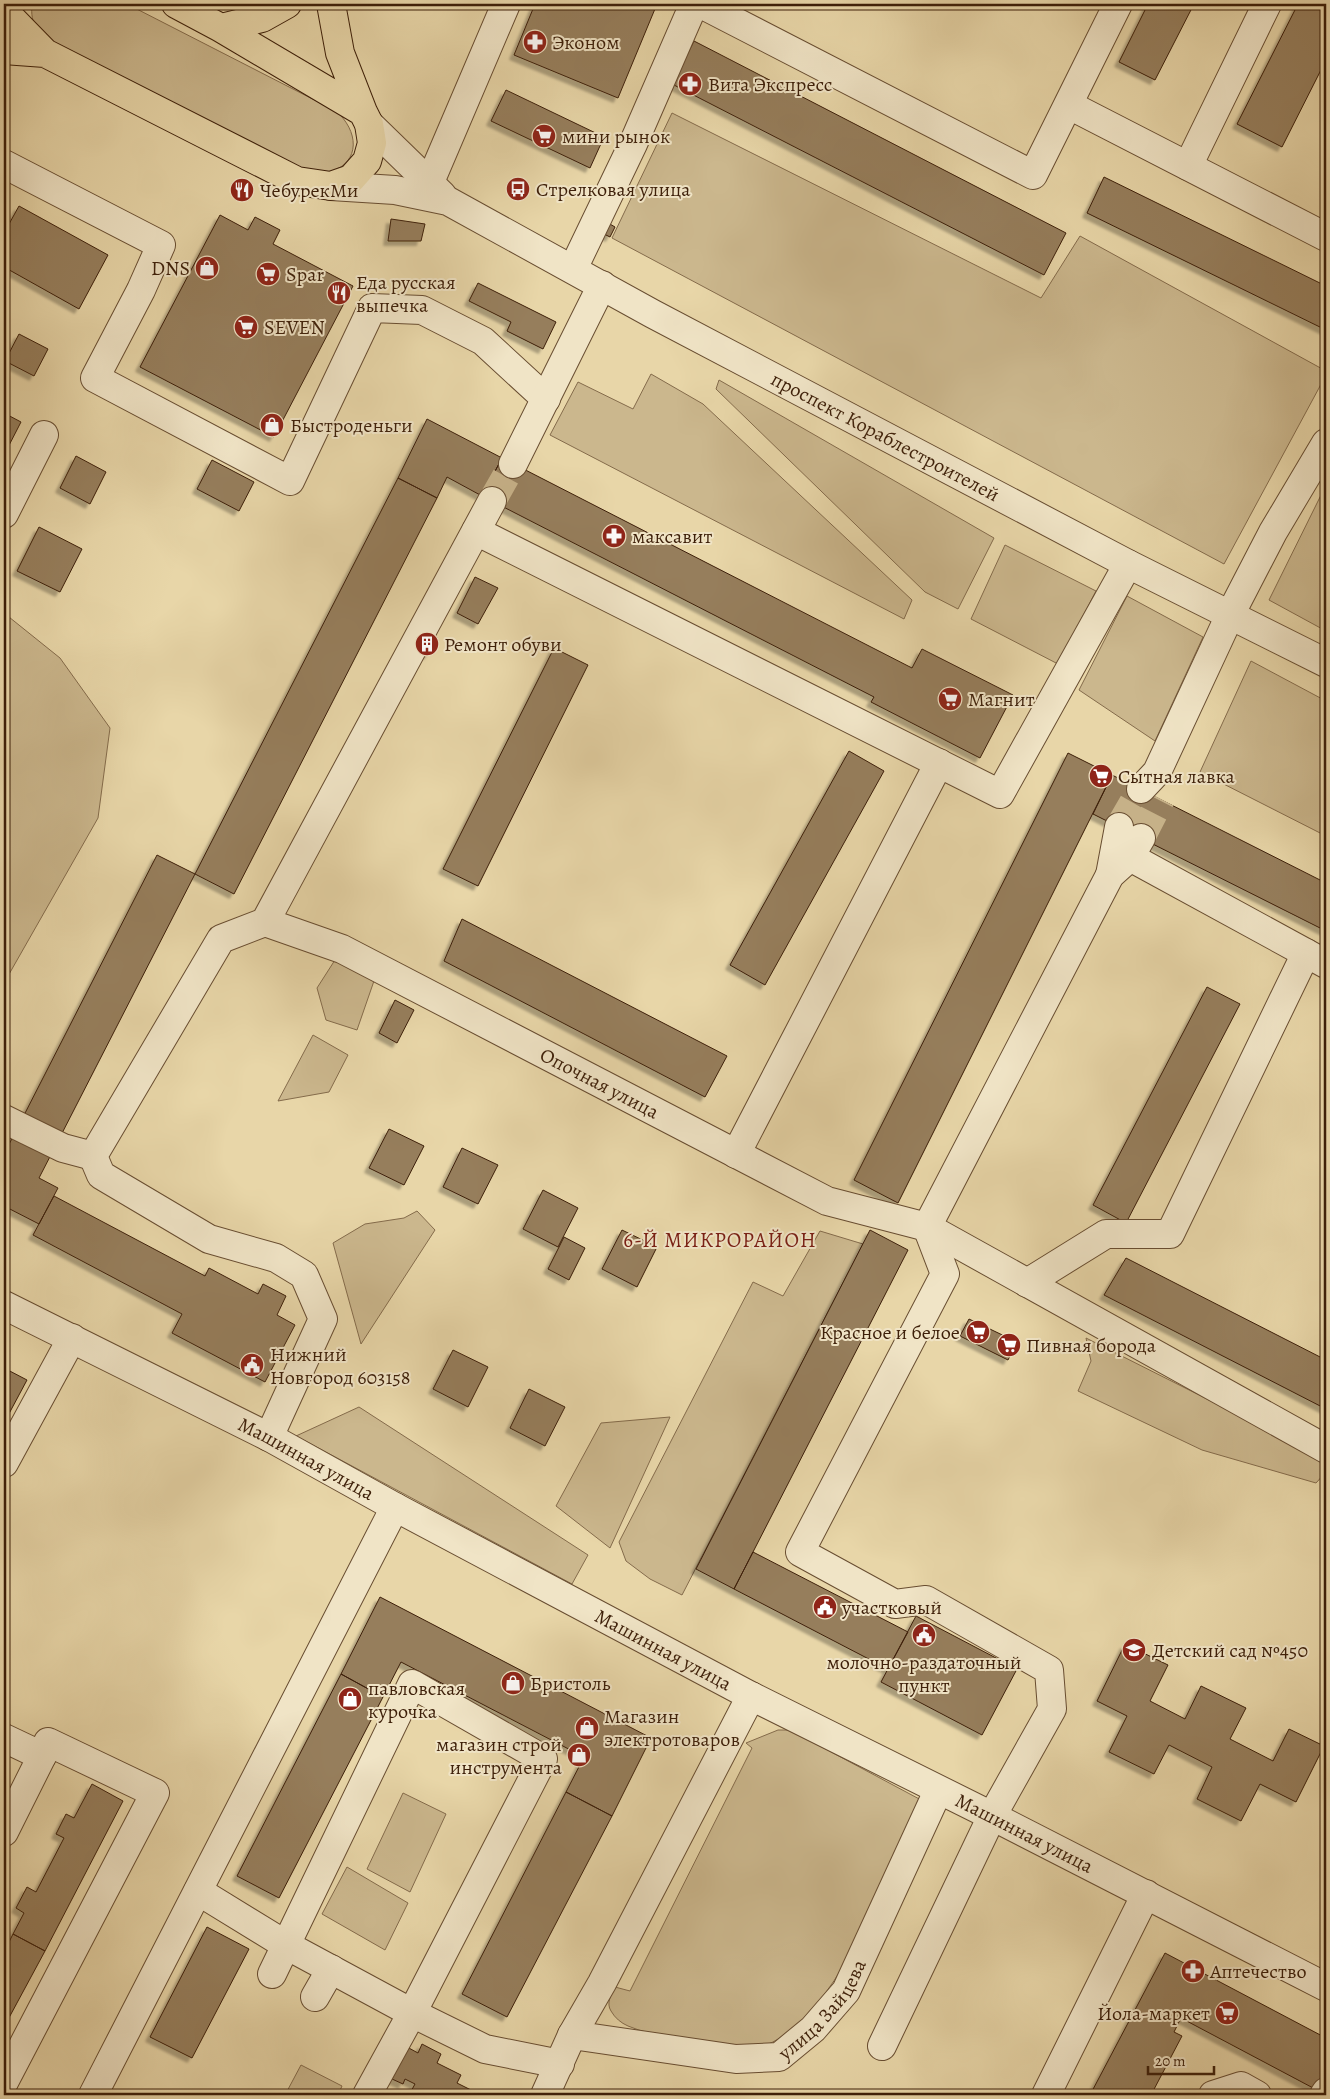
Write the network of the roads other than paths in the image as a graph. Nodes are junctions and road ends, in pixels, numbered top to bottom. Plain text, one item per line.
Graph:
1 (176, 4) edge
2 (287, 4) edge
3 (331, 4) edge
4 (506, 4) edge
5 (694, 4) edge
6 (701, 4) edge
7 (1118, 4) edge
8 (1267, 4) edge
9 (4, 12) edge
10 (221, 28) junction
11 (4, 50) edge
12 (44, 53) junction
13 (1068, 105) junction
14 (366, 118) junction
15 (4, 164) edge
16 (1188, 166) junction
17 (331, 186) junction
18 (439, 192) junction
19 (1326, 237) edge
20 (573, 269) junction
21 (602, 285) junction
22 (546, 399) junction
23 (44, 435) dead end
24 (1326, 443) edge
25 (514, 464) tunnel mouth
26 (492, 501) tunnel mouth
27 (4, 514) edge
28 (476, 531) junction
29 (1128, 564) junction
30 (1230, 615) junction
31 (1326, 663) edge
32 (938, 763) junction
33 (1153, 787) tunnel mouth
34 (264, 922) junction
35 (1316, 959) edge
36 (4, 1118) edge
37 (736, 1154) junction
38 (92, 1156) junction
39 (926, 1227) junction
40 (1027, 1283) junction
41 (4, 1304) edge
42 (72, 1338) junction
43 (269, 1437) junction
44 (1326, 1449) edge
45 (4, 1463) edge
46 (395, 1507) junction
47 (751, 1696) junction
48 (4, 1738) edge
49 (42, 1756) junction
50 (938, 1791) junction
51 (992, 1816) junction
52 (4, 1832) edge
53 (198, 1891) junction
54 (1146, 1894) junction
55 (286, 1945) junction
56 (331, 1969) junction
57 (272, 1974) dead end
58 (1326, 1987) edge
59 (315, 1997) dead end
60 (412, 2013) junction
61 (572, 2035) junction
62 (882, 2046) dead end
63 (560, 2064) junction
64 (4, 2082) edge
65 (101, 2092) edge
66 (1326, 2092) edge
67 (367, 2095) edge
68 (545, 2095) edge
69 (1046, 2095) edge
70 (1213, 2095) edge
71 (1257, 2095) edge
72 (1324, 2095) edge

1 - 10 main road
2 - 10 main road
3 - 14 main road
4 - 18 street
5 - 20 street
6 - 13 street
7 - 13 street
8 - 16 street
9 - 12 main road
10 - 14 main road
11 - 12 main road
12 - 17 main road
13 - 16 street
14 - 17 main road
14 - 18 street
15 - 22 street
16 - 19 street
17 - 18 street
18 - 20 street, проспект Кораблестроителей
20 - 21 street, проспект Кораблестроителей
21 - 22 street
21 - 29 street, проспект Кораблестроителей
22 - 25 street
23 - 27 street
24 - 30 street
26 - 28 street
28 - 32 street
28 - 34 street
29 - 30 street, проспект Кораблестроителей
29 - 32 street
30 - 31 street, проспект Кораблестроителей
30 - 33 street
32 - 37 street
34 - 37 street, Опочная улица
34 - 38 street
35 - 39 street
35 - 40 street
36 - 38 street
37 - 39 street, Опочная улица
38 - 43 street
39 - 40 street, Опочная улица
39 - 51 street
40 - 44 street, Опочная улица
41 - 42 street, Машинная улица
42 - 43 street, Машинная улица
42 - 45 street
43 - 46 street, Машинная улица
46 - 47 street, Машинная улица
46 - 53 street
47 - 50 street, Машинная улица
47 - 61 street
48 - 49 street
49 - 52 street
49 - 64 street
50 - 51 street, Машинная улица
50 - 61 street, улица Зайцева
51 - 54 street, Машинная улица
51 - 62 street
53 - 55 street
53 - 65 street
54 - 58 street, Машинная улица
54 - 69 street
55 - 56 street
55 - 57 street
55 - 60 street
56 - 59 street
56 - 60 street
60 - 63 street
60 - 67 street
61 - 63 street
63 - 68 street
66 - 72 street
70 - 71 street

